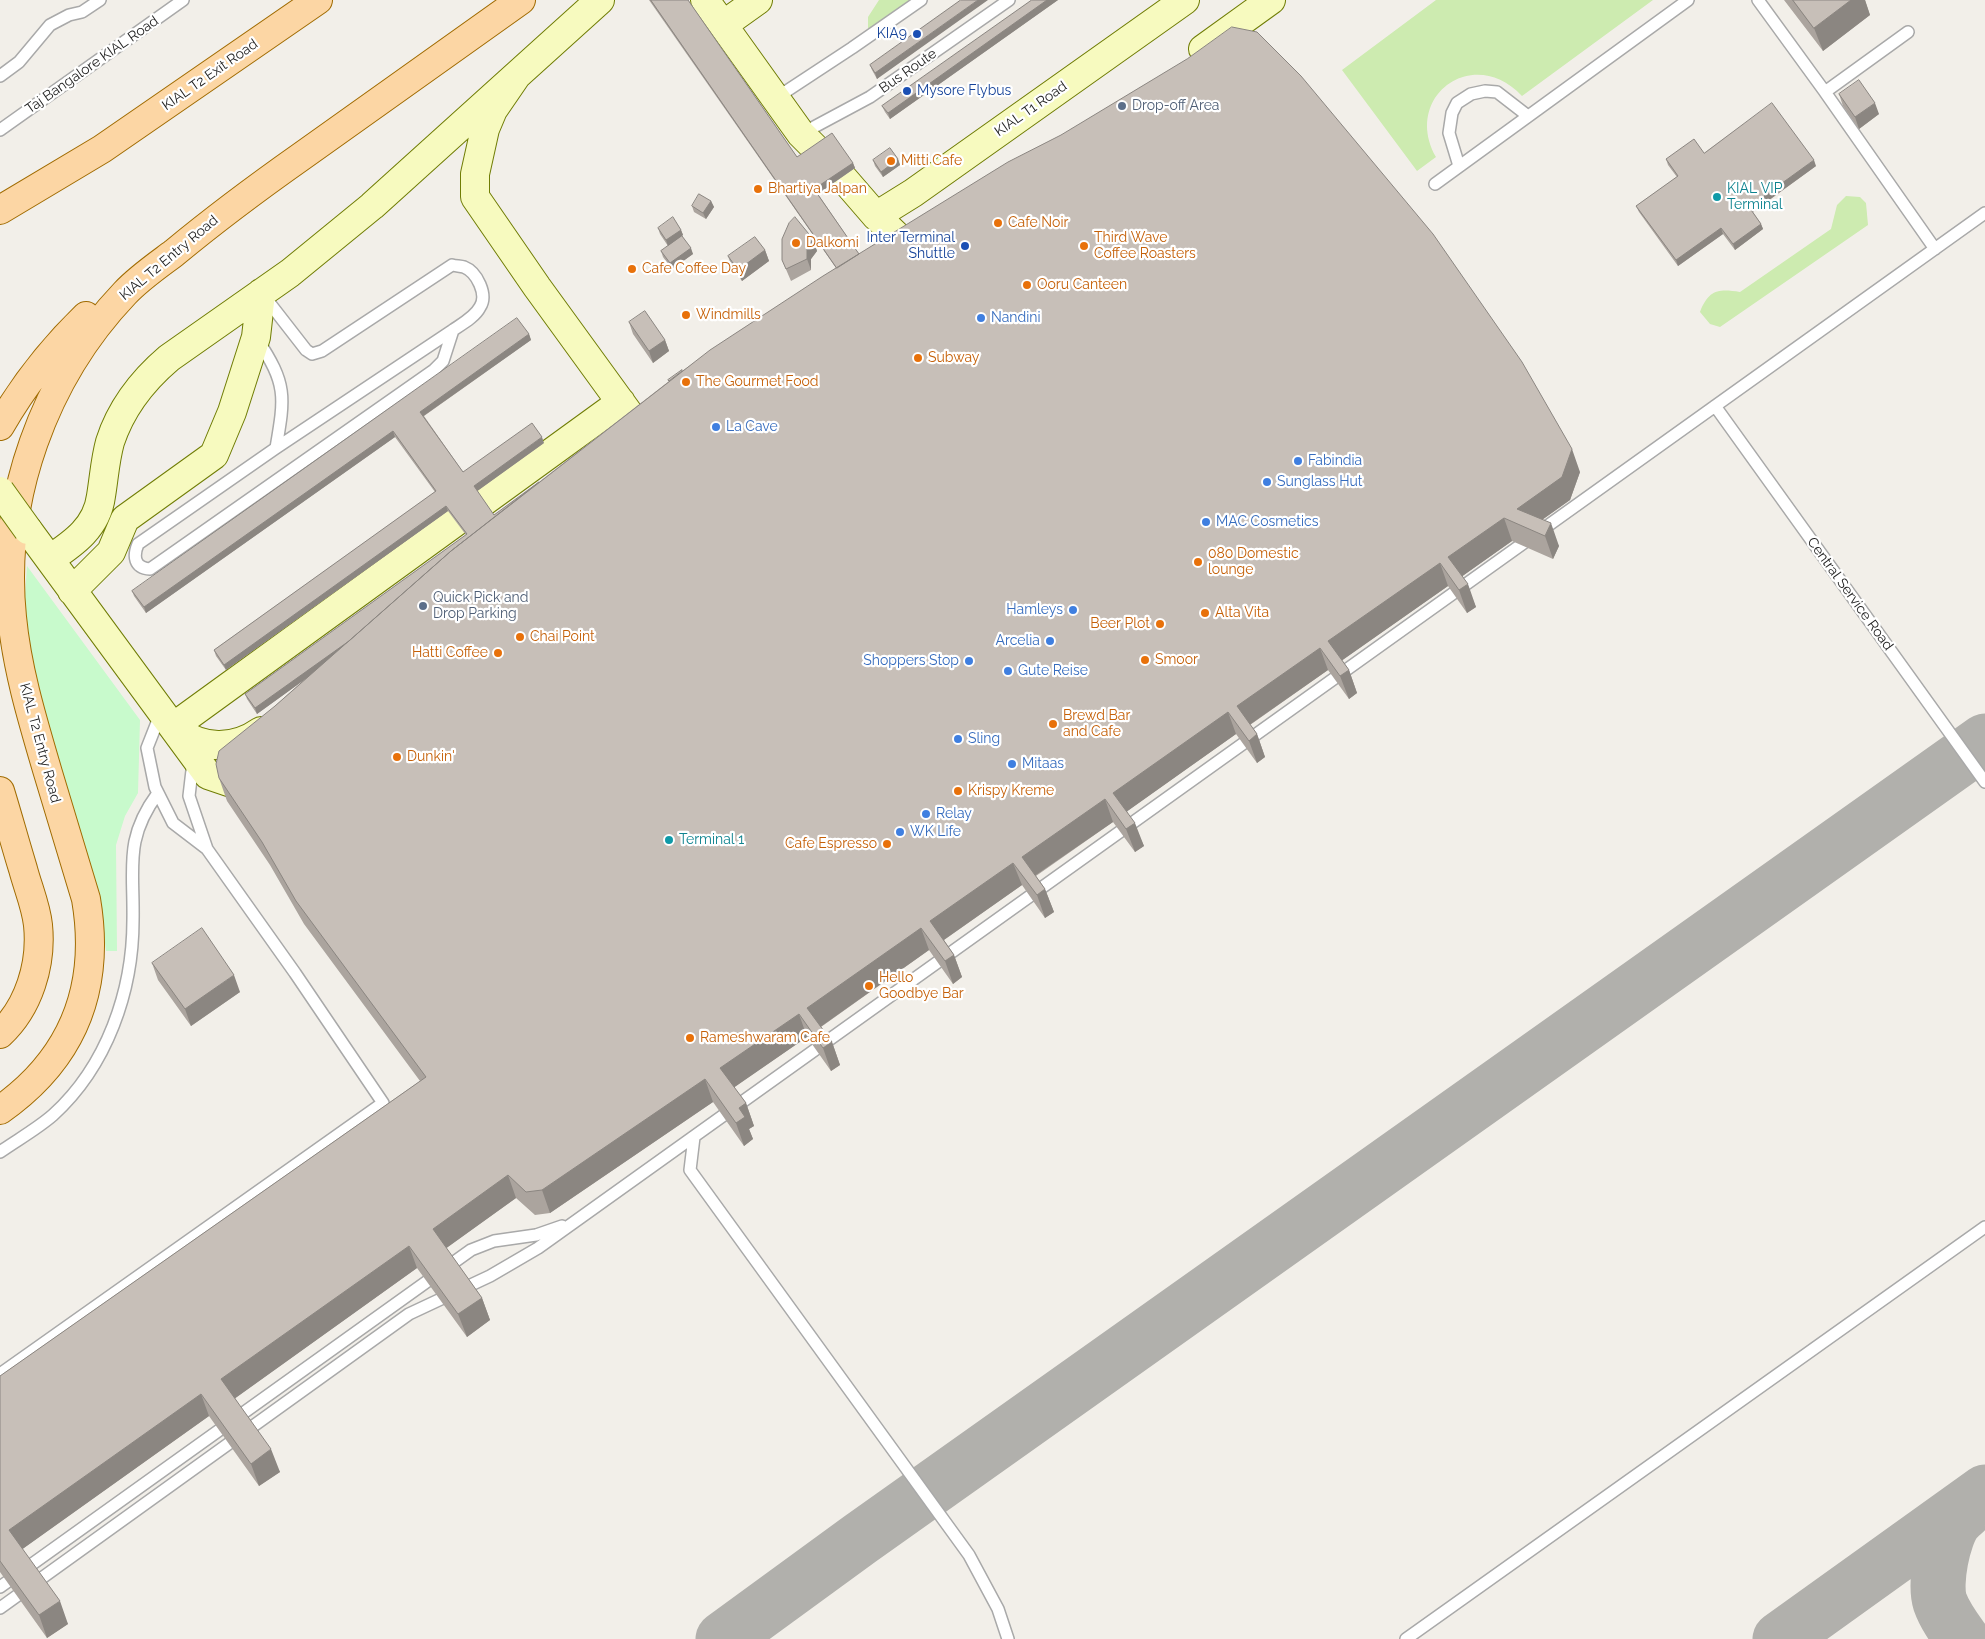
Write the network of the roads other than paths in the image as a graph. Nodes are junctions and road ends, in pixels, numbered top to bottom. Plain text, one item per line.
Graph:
1 (100, 0) edge
2 (183, 0) edge
3 (318, 0) edge
4 (521, 0) edge
5 (600, 0) edge
6 (705, 0) edge
7 (758, 0) edge
8 (921, 0) edge
9 (1009, 0) edge
10 (1186, 0) edge
11 (1271, 0) edge
12 (1688, 0) edge
13 (1758, 0) edge
14 (722, 25) junction
15 (1908, 32) dead end
16 (1181, 64) edge
17 (517, 75) junction
18 (0, 76) edge
19 (1825, 92) junction
20 (776, 98) junction
21 (1528, 116) junction
22 (0, 130) edge
23 (801, 134) junction
24 (102, 149) junction
25 (1460, 166) junction
26 (1435, 184) dead end
27 (0, 196) edge
28 (228, 208) junction
29 (0, 210) edge
30 (1985, 213) edge
31 (876, 216) junction
32 (949, 228) edge
33 (1935, 248) junction
34 (262, 293) junction
35 (453, 330) junction
36 (256, 336) junction
37 (621, 402) junction
38 (1715, 406) junction
39 (0, 426) edge
40 (276, 448) junction
41 (623, 448) edge
42 (656, 471) edge
43 (0, 491) edge
44 (50, 559) junction
45 (72, 591) junction
46 (283, 715) edge
47 (167, 719) junction
48 (194, 756) junction
49 (276, 781) edge
50 (1985, 782) edge
51 (0, 791) edge
52 (158, 793) junction
53 (207, 848) junction
54 (0, 1034) edge
55 (0, 1110) edge
56 (694, 1137) junction
57 (0, 1152) edge
58 (577, 1220) junction
59 (1985, 1227) edge
60 (0, 1374) edge
61 (0, 1587) edge
62 (0, 1608) edge
63 (1008, 1639) edge
64 (1406, 1639) edge

1 - 18 lane
2 - 22 lane, Taj Bangalore KIAL Road
3 - 24 main road, KIAL T2 Exit Road
4 - 28 main road, KIAL T2 Entry Road
5 - 17 main road
6 - 14 main road
7 - 14 main road
8 - 20 lane
9 - 23 lane, Bus Route
10 - 31 main road, KIAL T1 Road
11 - 16 main road
12 - 21 lane
13 - 19 lane
14 - 20 main road
15 - 19 lane
17 - 34 main road
17 - 37 main road
19 - 33 lane
20 - 23 main road
21 - 25 lane
21 - 25 lane
23 - 31 main road
24 - 27 main road, KIAL T2 Exit Road
24 - 29 main road, KIAL T2 Exit Road
25 - 26 lane
28 - 39 main road
28 - 55 main road, KIAL T2 Entry Road
30 - 33 lane
31 - 32 main road
33 - 38 lane
34 - 35 lane
34 - 36 main road
34 - 44 main road
35 - 40 lane
35 - 40 lane
36 - 40 lane
36 - 45 main road
37 - 41 main road
37 - 42 main road
37 - 47 main road
38 - 50 lane, Central Service Road
38 - 56 lane
43 - 44 main road, bridge
44 - 45 main road
45 - 47 main road
46 - 47 main road
47 - 48 main road
47 - 52 lane
48 - 49 main road
48 - 53 lane
51 - 54 main road
52 - 53 lane
52 - 57 lane
53 - 60 lane
56 - 58 lane
56 - 63 lane
58 - 61 lane
58 - 62 lane
59 - 64 lane

